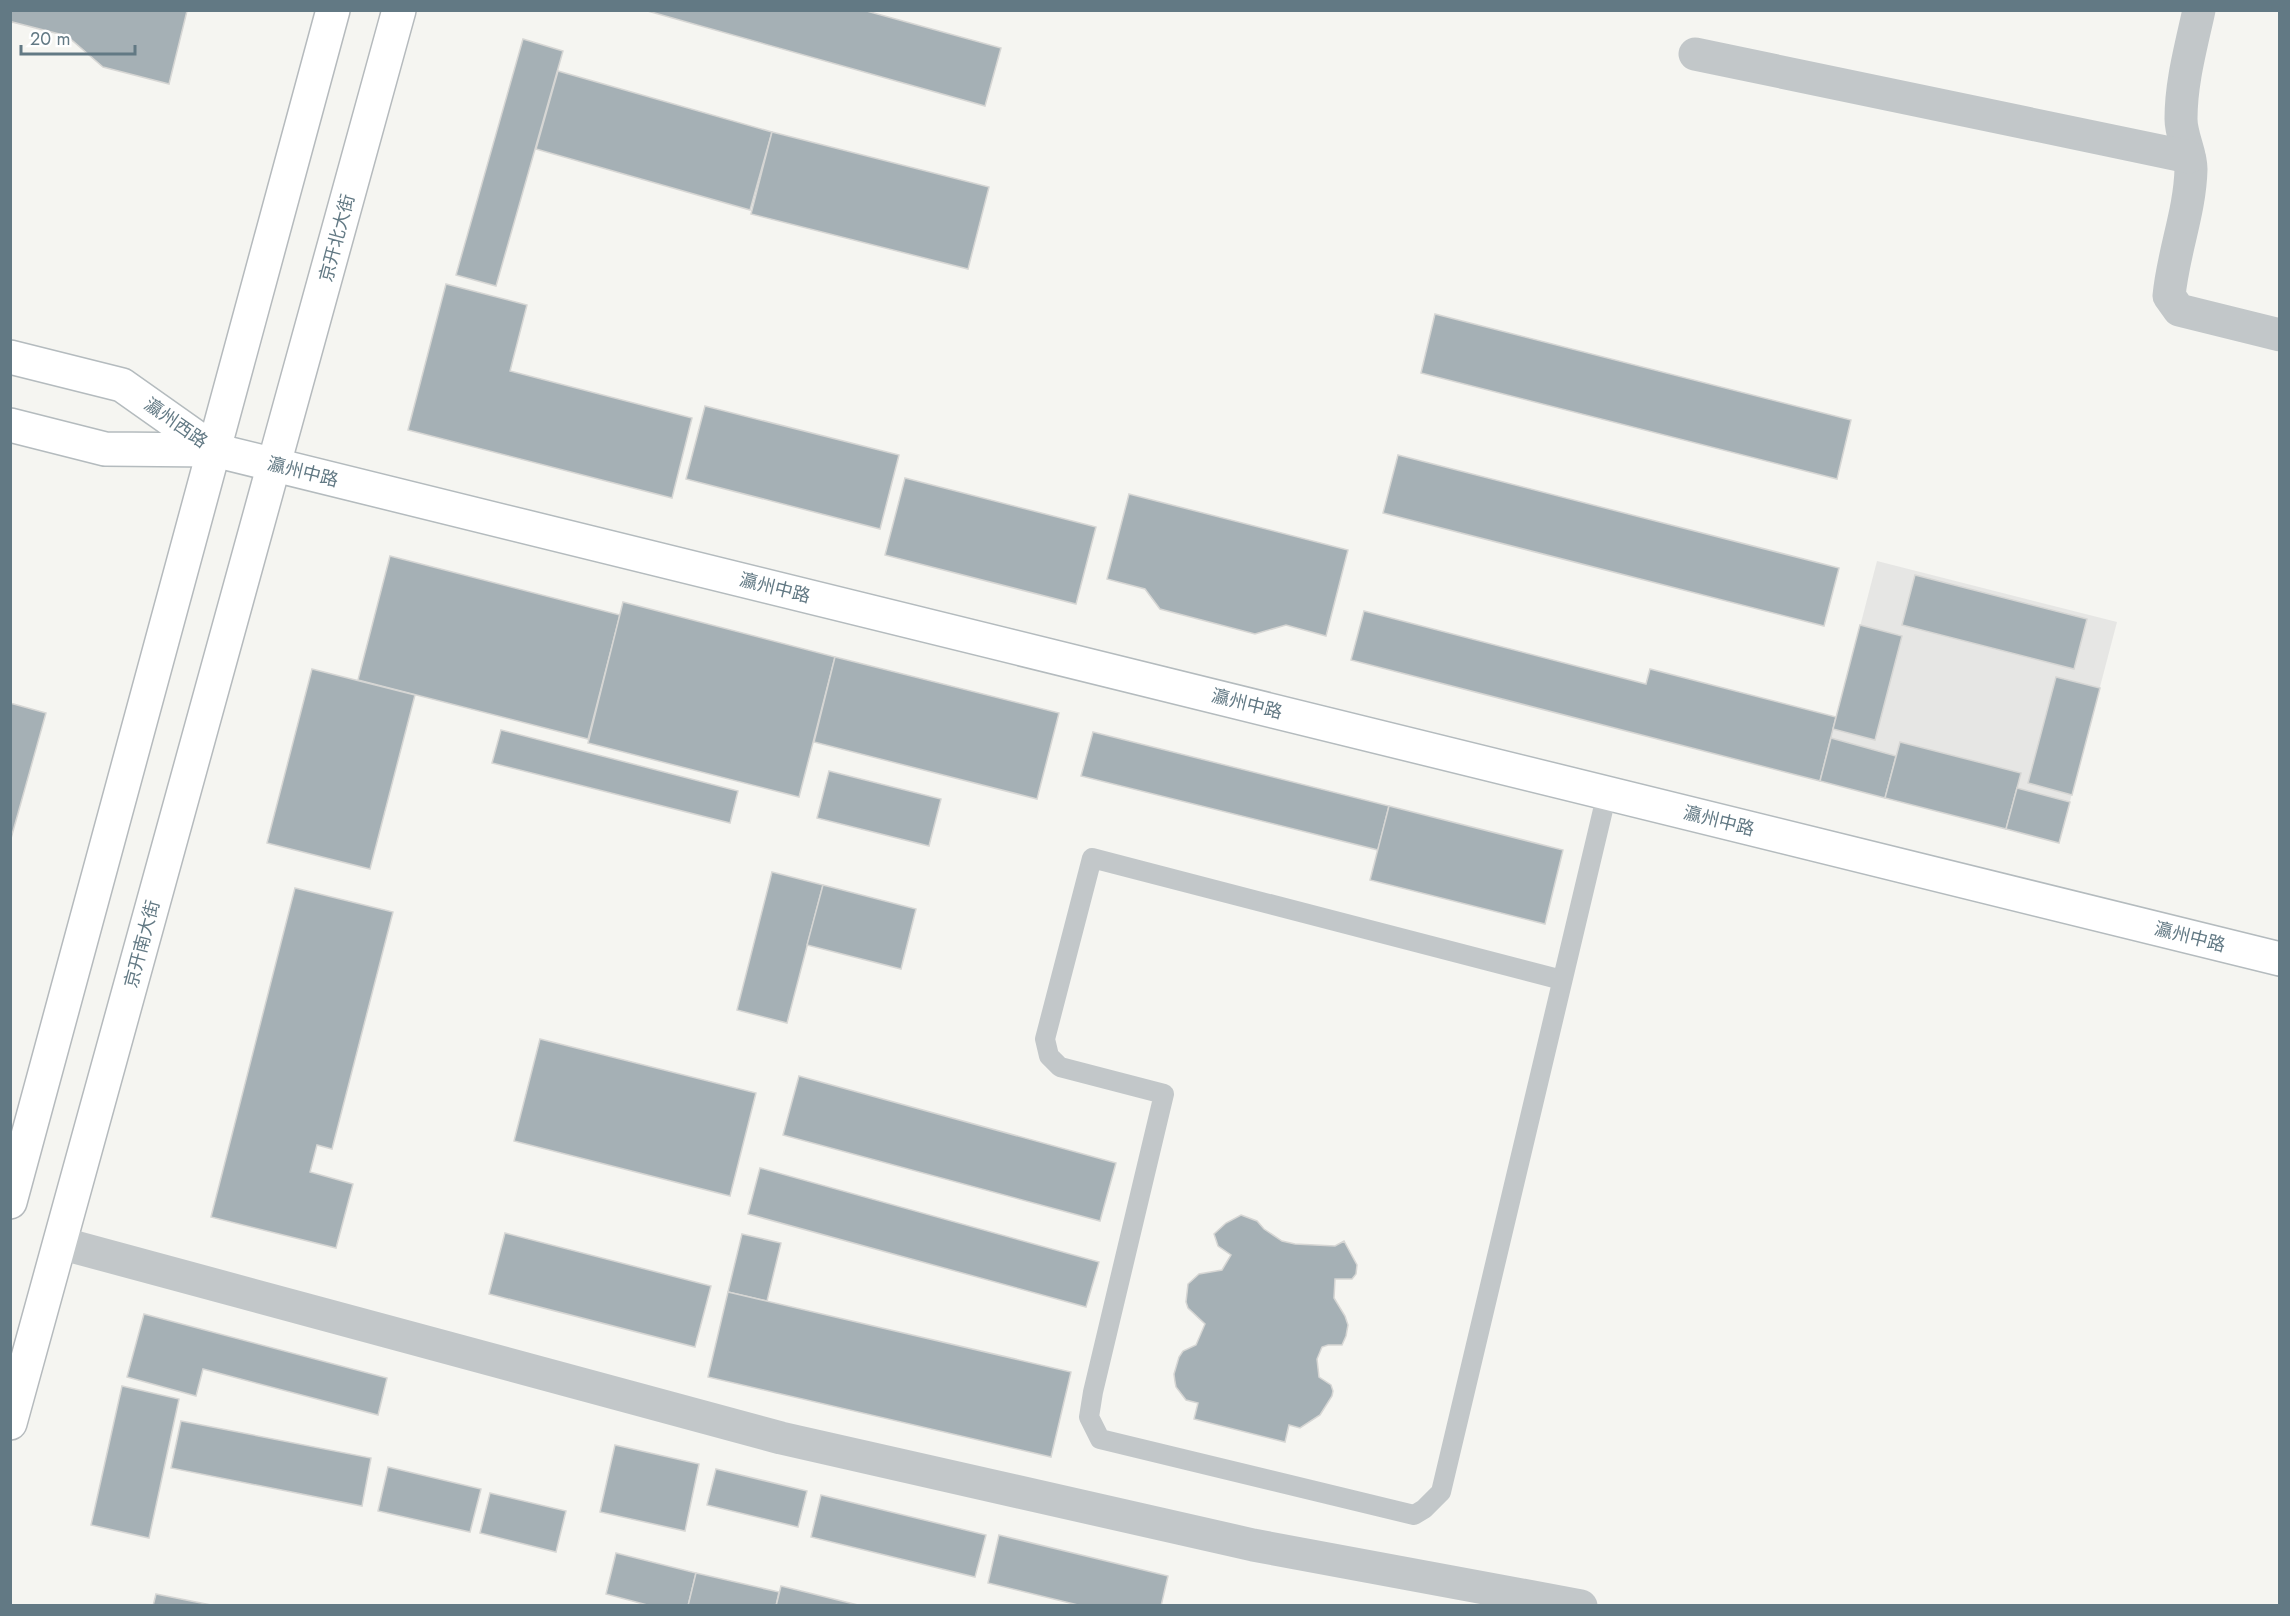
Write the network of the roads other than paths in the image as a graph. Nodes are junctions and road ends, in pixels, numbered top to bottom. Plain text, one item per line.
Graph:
1 (333, 10) edge
2 (399, 10) edge
3 (2199, 10) edge
4 (1695, 54) dead end
5 (2189, 158) junction
6 (2280, 335) edge
7 (10, 357) edge
8 (10, 425) edge
9 (214, 450) junction
10 (274, 465) junction
11 (1607, 793) junction
12 (2280, 959) edge
13 (1562, 980) junction
14 (10, 1202) edge
15 (60, 1243) junction
16 (10, 1423) edge
17 (1581, 1605) edge

1 - 9 main road
2 - 10 main road, 京开北大街
3 - 5 street
4 - 5 street
5 - 6 street
7 - 9 main road, 瀛州西路
8 - 9 main road, 瀛州西路
9 - 10 main road, 瀛州中路
9 - 14 main road
10 - 11 main road, 瀛州中路
10 - 15 main road, 京开南大街
11 - 12 main road, 瀛州中路
11 - 13 lane
13 - 13 lane
15 - 16 main road, 京开南大街
15 - 17 street

